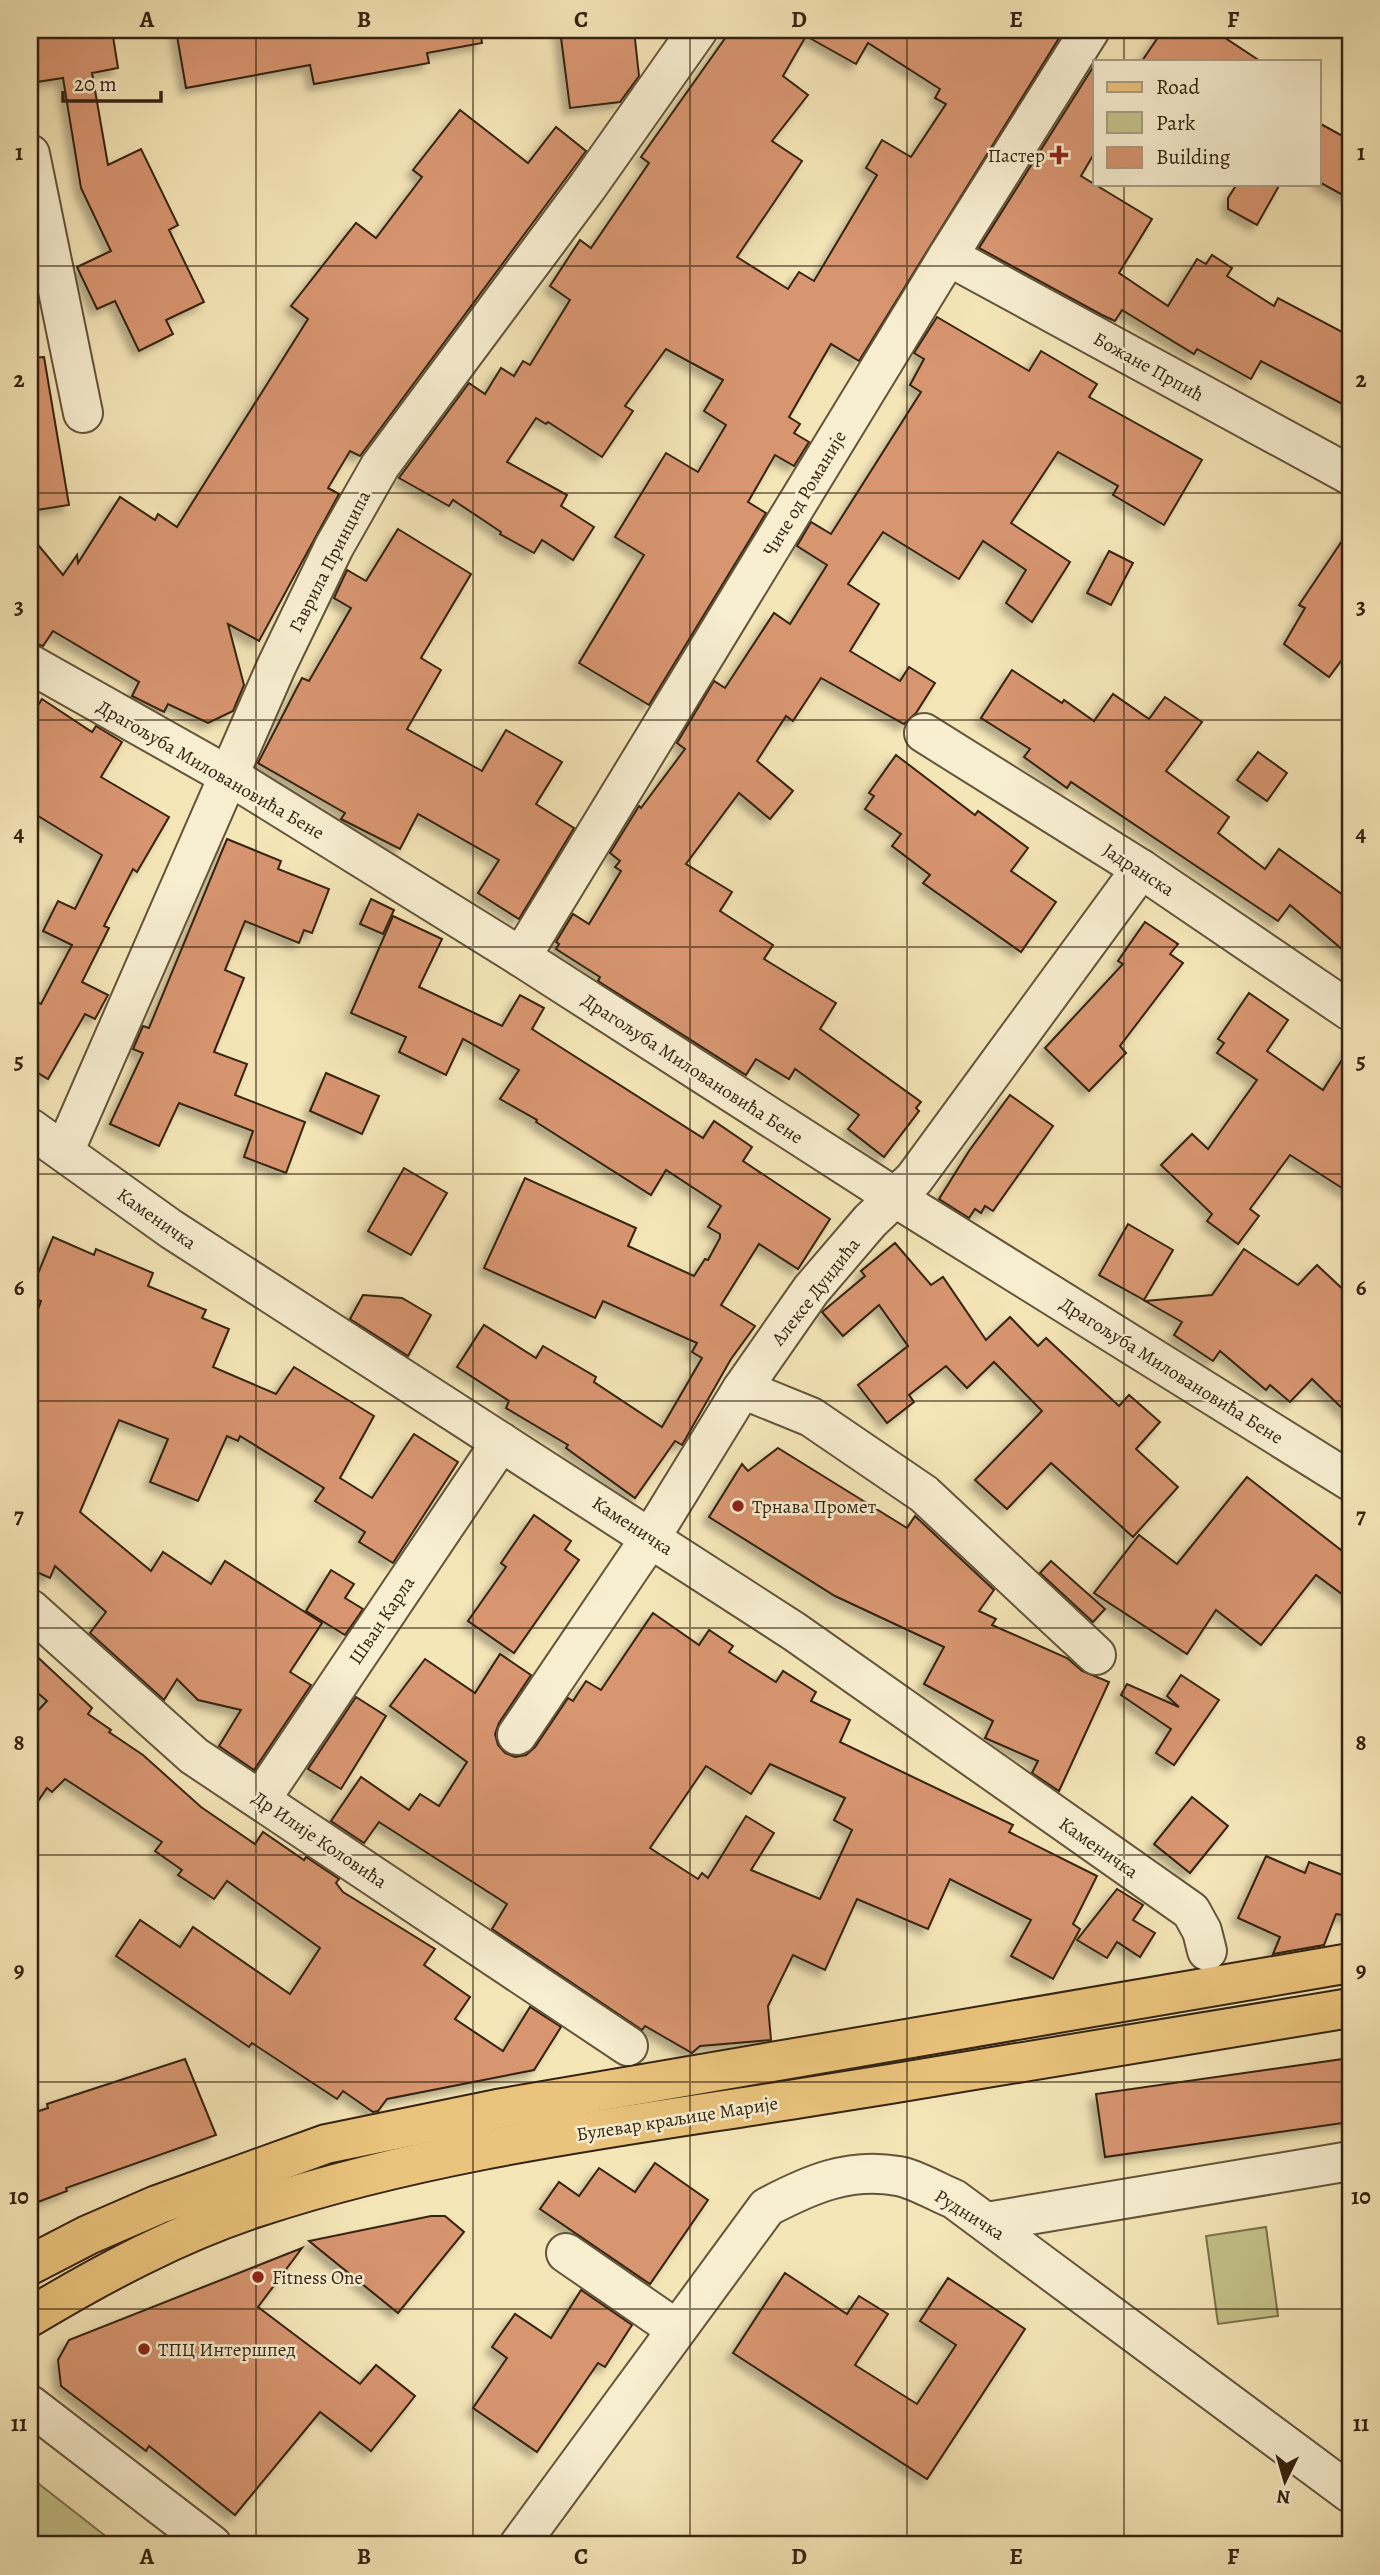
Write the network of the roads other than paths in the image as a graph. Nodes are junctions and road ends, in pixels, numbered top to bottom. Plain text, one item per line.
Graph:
1 (698, 30) edge
2 (1090, 30) edge
3 (30, 154) edge
4 (948, 256) junction
5 (83, 413) dead end
6 (1350, 475) edge
7 (30, 664) edge
8 (924, 733) dead end
9 (229, 776) junction
10 (1140, 869) junction
11 (522, 957) junction
12 (1350, 1011) edge
13 (30, 1128) edge
14 (64, 1153) junction
15 (896, 1198) junction
16 (742, 1389) junction
17 (501, 1442) junction
18 (1350, 1481) edge
19 (651, 1537) junction
20 (30, 1609) edge
21 (1096, 1655) dead end
22 (517, 1735) dead end
23 (261, 1799) junction
24 (1207, 1951) dead end
25 (1350, 1963) edge
26 (1350, 2008) edge
27 (628, 2046) dead end
28 (1350, 2161) edge
29 (987, 2222) junction
30 (566, 2253) dead end
31 (30, 2265) edge
32 (30, 2317) edge
33 (676, 2329) junction
34 (30, 2405) edge
35 (1350, 2493) edge
36 (212, 2545) edge
37 (519, 2545) edge

1 - 9 street, Гаврила Принципа
2 - 4 street, Чиче од Романије
3 - 5 street
4 - 6 street, Божане Прпић
4 - 11 street, Чиче од Романије
7 - 9 street, Драгољуба Миловановића Бене
8 - 10 street, Јадранска
9 - 11 street, Драгољуба Миловановића Бене
9 - 14 street, Гаврила Принципа
10 - 12 street, Јадранска
10 - 15 street, Алексе Дундића
11 - 15 street, Драгољуба Миловановића Бене
13 - 14 street, Каменичка
14 - 17 street, Каменичка
15 - 16 street, Алексе Дундића
15 - 18 street, Драгољуба Миловановића Бене
16 - 19 street, Алексе Дундића
16 - 21 street
17 - 19 street, Каменичка
17 - 23 street, Шван Карла
19 - 22 street, Алексе Дундића
19 - 24 street, Каменичка
20 - 23 street, Др Илије Коловића
23 - 27 street, Др Илије Коловића
25 - 31 main road, Булевар краљице Марије
26 - 32 main road, Булевар краљице Марије
28 - 29 street
29 - 33 street, Рудничка
29 - 35 street, Рудничка
30 - 33 street
33 - 37 street, Рудничка
34 - 36 street

